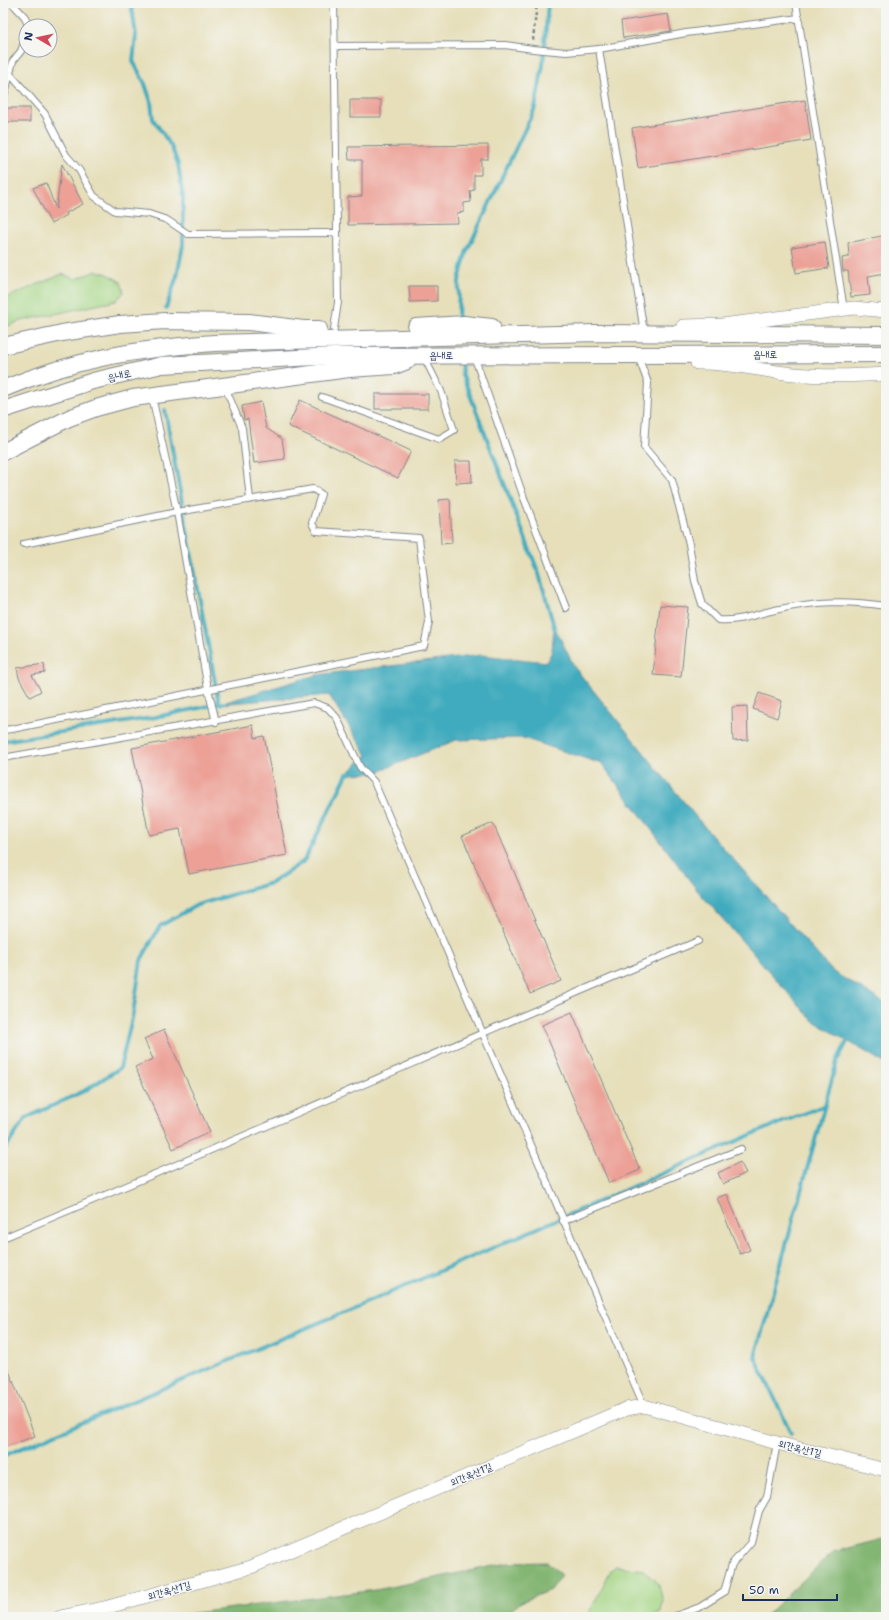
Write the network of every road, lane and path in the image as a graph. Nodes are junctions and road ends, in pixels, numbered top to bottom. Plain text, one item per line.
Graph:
1 (12, 3) edge
2 (334, 3) edge
3 (537, 3) edge
4 (796, 3) edge
5 (25, 18) edge
6 (799, 18) junction
7 (335, 46) junction
8 (533, 49) junction
9 (599, 49) junction
10 (18, 54) edge
11 (3, 66) edge
12 (10, 72) junction
13 (3, 101) edge
14 (337, 233) junction
15 (844, 310) junction
16 (886, 311) edge
17 (643, 326) junction
18 (334, 329) junction
19 (571, 334) junction
20 (886, 335) edge
21 (3, 346) edge
22 (638, 354) junction
23 (886, 354) edge
24 (423, 355) junction
25 (471, 355) junction
26 (886, 374) edge
27 (225, 385) junction
28 (3, 389) edge
29 (152, 394) junction
30 (322, 397) dead end
31 (3, 410) edge
32 (3, 452) edge
33 (250, 499) junction
34 (177, 512) junction
35 (24, 544) dead end
36 (886, 606) edge
37 (566, 608) dead end
38 (208, 689) junction
39 (216, 722) junction
40 (3, 730) edge
41 (3, 758) edge
42 (698, 941) dead end
43 (482, 1032) junction
44 (741, 1149) dead end
45 (563, 1221) junction
46 (3, 1238) edge
47 (644, 1406) junction
48 (777, 1443) junction
49 (886, 1470) edge
50 (60, 1617) edge
51 (673, 1617) edge

1 - 5 lane
2 - 7 lane
3 - 8 path
4 - 6 lane
6 - 9 lane
6 - 15 lane
7 - 8 lane
7 - 14 lane
8 - 9 lane
9 - 17 lane
10 - 12 lane
11 - 12 lane
12 - 13 lane
12 - 14 lane
14 - 18 lane
15 - 16 street
15 - 17 street
17 - 19 street
18 - 19 street
18 - 21 street
19 - 20 street, 읍내로
19 - 28 street, 읍내로
22 - 23 street, 읍내로
22 - 25 street, 읍내로
22 - 26 street
22 - 36 lane
24 - 25 street, 읍내로
24 - 27 street
24 - 30 lane
24 - 31 street, 읍내로
25 - 37 lane
27 - 29 street
27 - 33 lane
29 - 32 street
29 - 34 lane
33 - 34 lane
33 - 38 lane
34 - 35 lane
34 - 38 lane
38 - 39 lane
38 - 40 lane
39 - 41 lane
39 - 43 lane
42 - 43 lane
43 - 45 lane
43 - 46 lane
44 - 45 lane
45 - 47 lane
47 - 48 street, 외간옥산1길
47 - 50 street, 외간옥산1길
48 - 49 street, 외간옥산1길
48 - 51 lane

